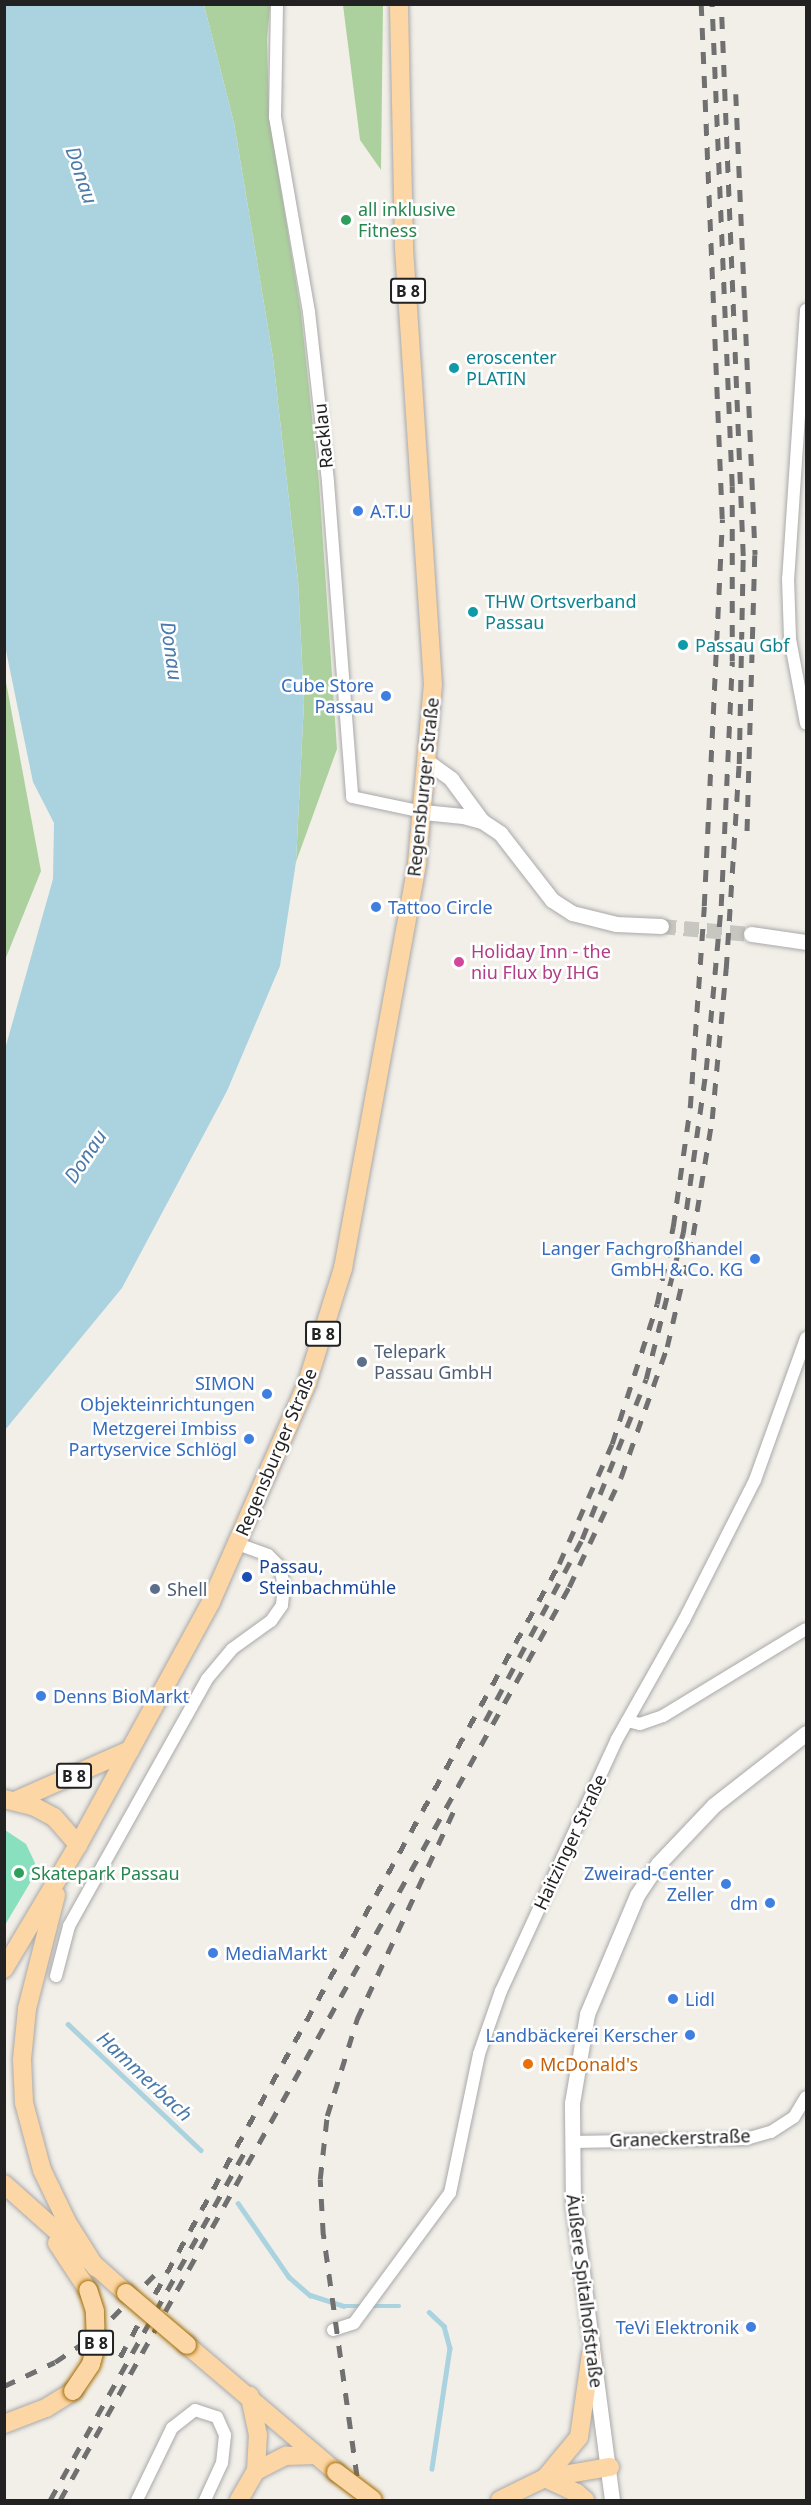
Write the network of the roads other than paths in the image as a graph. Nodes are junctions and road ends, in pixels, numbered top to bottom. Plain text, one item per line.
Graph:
1 (277, 4) edge
2 (399, 4) edge
3 (807, 310) edge
4 (807, 724) edge
5 (428, 762) junction
6 (423, 812) junction
7 (482, 821) junction
8 (661, 926) tunnel mouth
9 (751, 934) tunnel mouth
10 (807, 942) edge
11 (807, 1338) edge
12 (238, 1544) junction
13 (807, 1629) edge
14 (627, 1721) junction
15 (807, 1733) edge
16 (130, 1750) junction
17 (11, 1800) edge
18 (78, 1845) junction
19 (61, 1876) junction
20 (4, 1969) edge
21 (56, 1976) dead end
22 (807, 2097) edge
23 (572, 2142) junction
24 (4, 2184) edge
25 (37, 2215) junction
26 (96, 2268) junction
27 (333, 2330) dead end
28 (591, 2354) junction
29 (250, 2397) junction
30 (4, 2424) edge
31 (316, 2455) junction
32 (610, 2467) junction
33 (256, 2471) junction
34 (545, 2478) junction
35 (137, 2500) edge
36 (205, 2500) edge
37 (239, 2500) edge
38 (373, 2500) edge
39 (500, 2500) edge
40 (585, 2500) edge
41 (612, 2500) edge

1 - 6 street, Racklau
2 - 5 main road, Regensburger Straße / B 8
3 - 4 street
5 - 6 main road, Regensburger Straße / B 8
5 - 7 street
6 - 7 street
6 - 12 main road, Regensburger Straße / B 8
7 - 8 street
9 - 10 street
11 - 14 street, Haitzinger Straße
12 - 16 main road, Regensburger Straße / B 8
12 - 21 street, Regensburger Straße
13 - 14 street
14 - 27 street, Haitzinger Straße
15 - 23 street, Äußere Spitalhofstraße
16 - 17 main road, B 8
16 - 18 main road, Regensburger Straße / B 8
17 - 18 main road, B 8
18 - 19 main road, Regensburger Straße / B 8
19 - 20 main road, Regensburger Straße / B 8
19 - 26 main road, B 8
22 - 23 street, Graneckerstraße
23 - 28 street, Äußere Spitalhofstraße
24 - 25 main road
25 - 26 main road
25 - 30 main road, B 8, bridge
26 - 29 main road, bridge
28 - 32 street, Äußere Spitalhofstraße
28 - 34 main road
29 - 31 main road
29 - 33 main road
31 - 33 main road
31 - 38 main road, bridge
32 - 34 main road
32 - 41 street, Äußere Spitalhofstraße
33 - 37 main road
34 - 39 main road
34 - 40 main road
35 - 36 street

